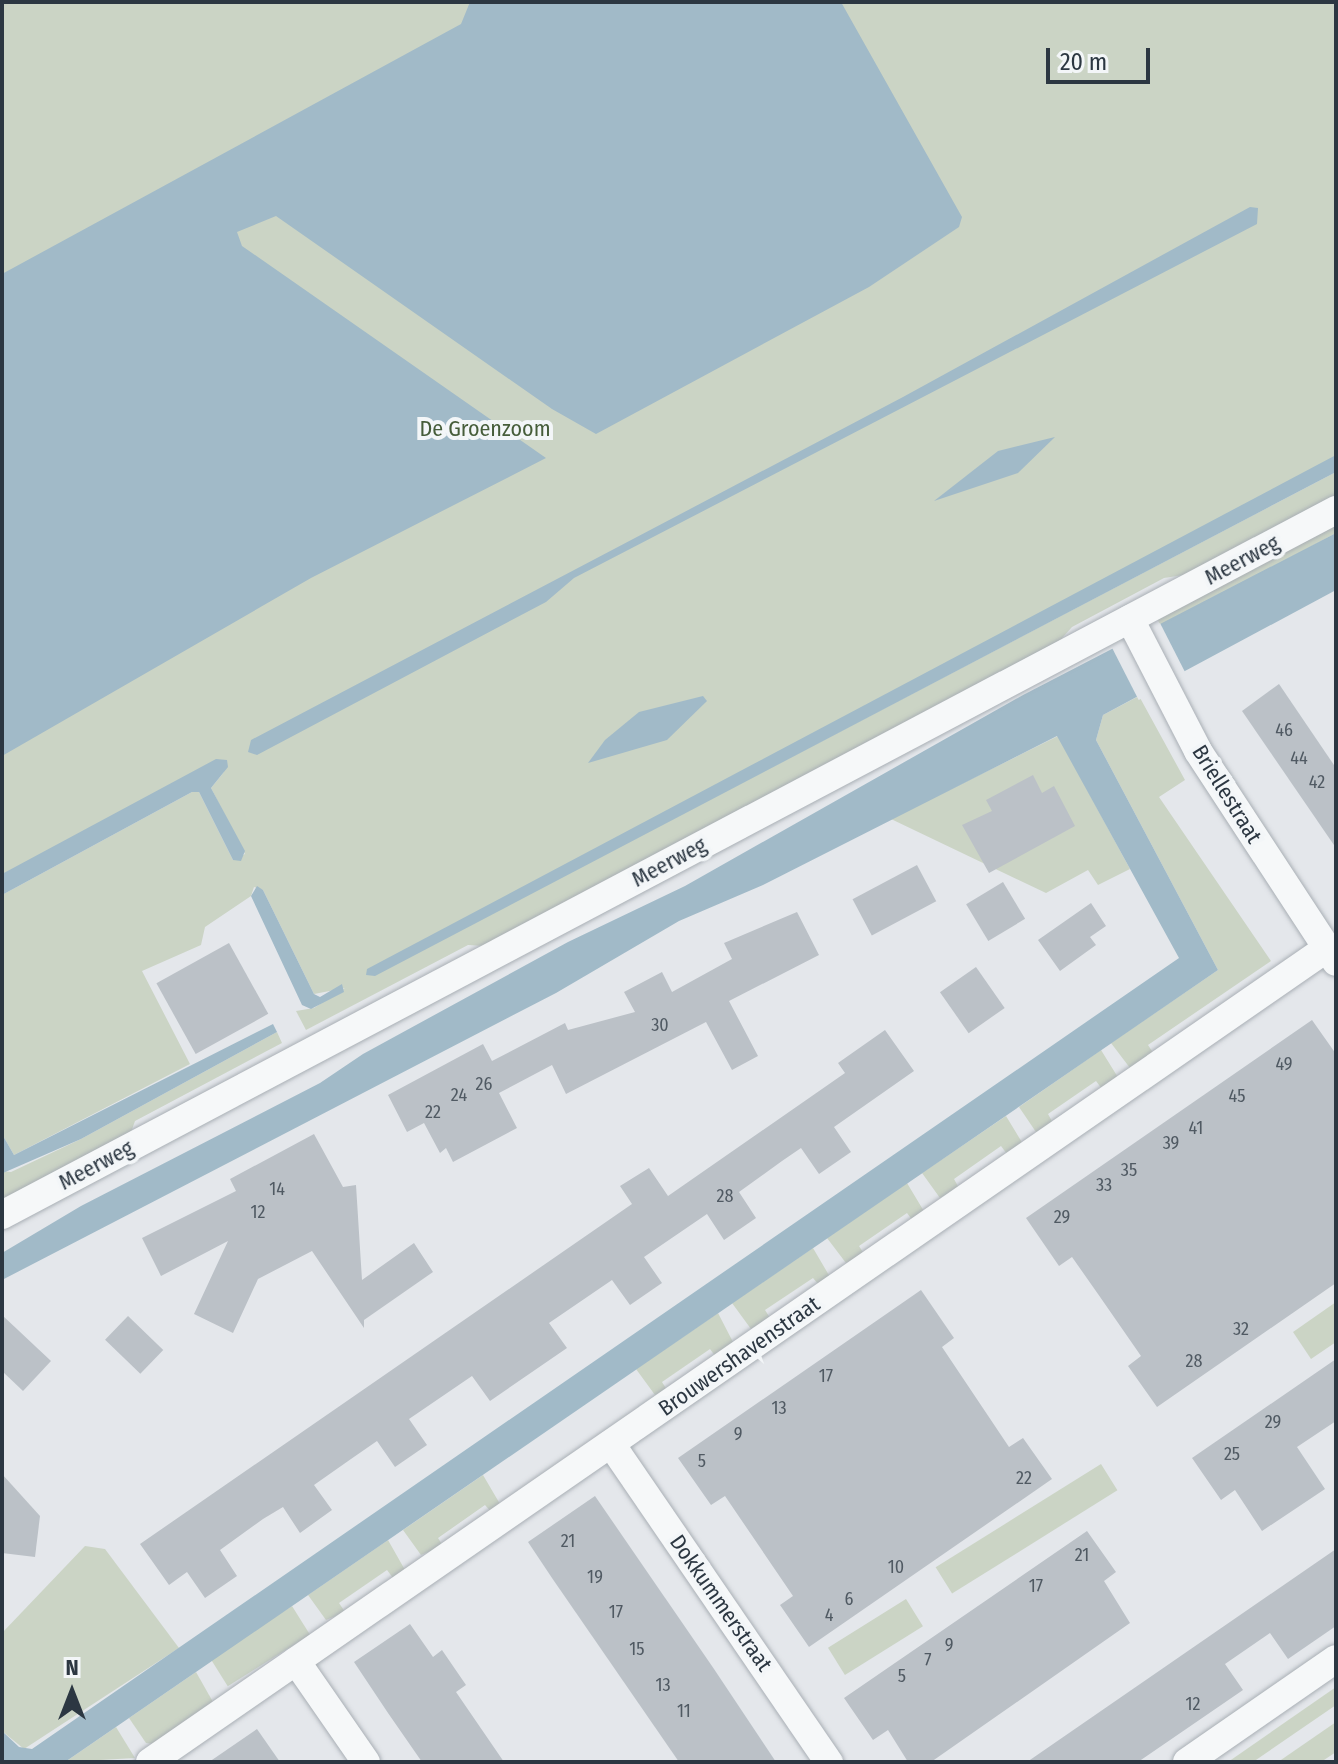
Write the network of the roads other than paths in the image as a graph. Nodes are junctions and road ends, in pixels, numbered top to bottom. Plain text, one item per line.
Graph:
1 (1336, 510) edge
2 (1133, 625) junction
3 (1331, 956) edge
4 (2, 1215) edge
5 (611, 1444) junction
6 (1336, 1659) edge
7 (296, 1661) junction
8 (150, 1762) edge
9 (366, 1762) edge
10 (829, 1762) edge
11 (1187, 1762) edge

1 - 2 street, Meerweg
2 - 3 street, Briellestraat
2 - 4 street, Meerweg
3 - 5 street, Brouwershavenstraat
5 - 7 street, Brouwershavenstraat
5 - 10 street, Dokkummerstraat
6 - 11 street
7 - 8 street, Brouwershavenstraat
7 - 9 street

